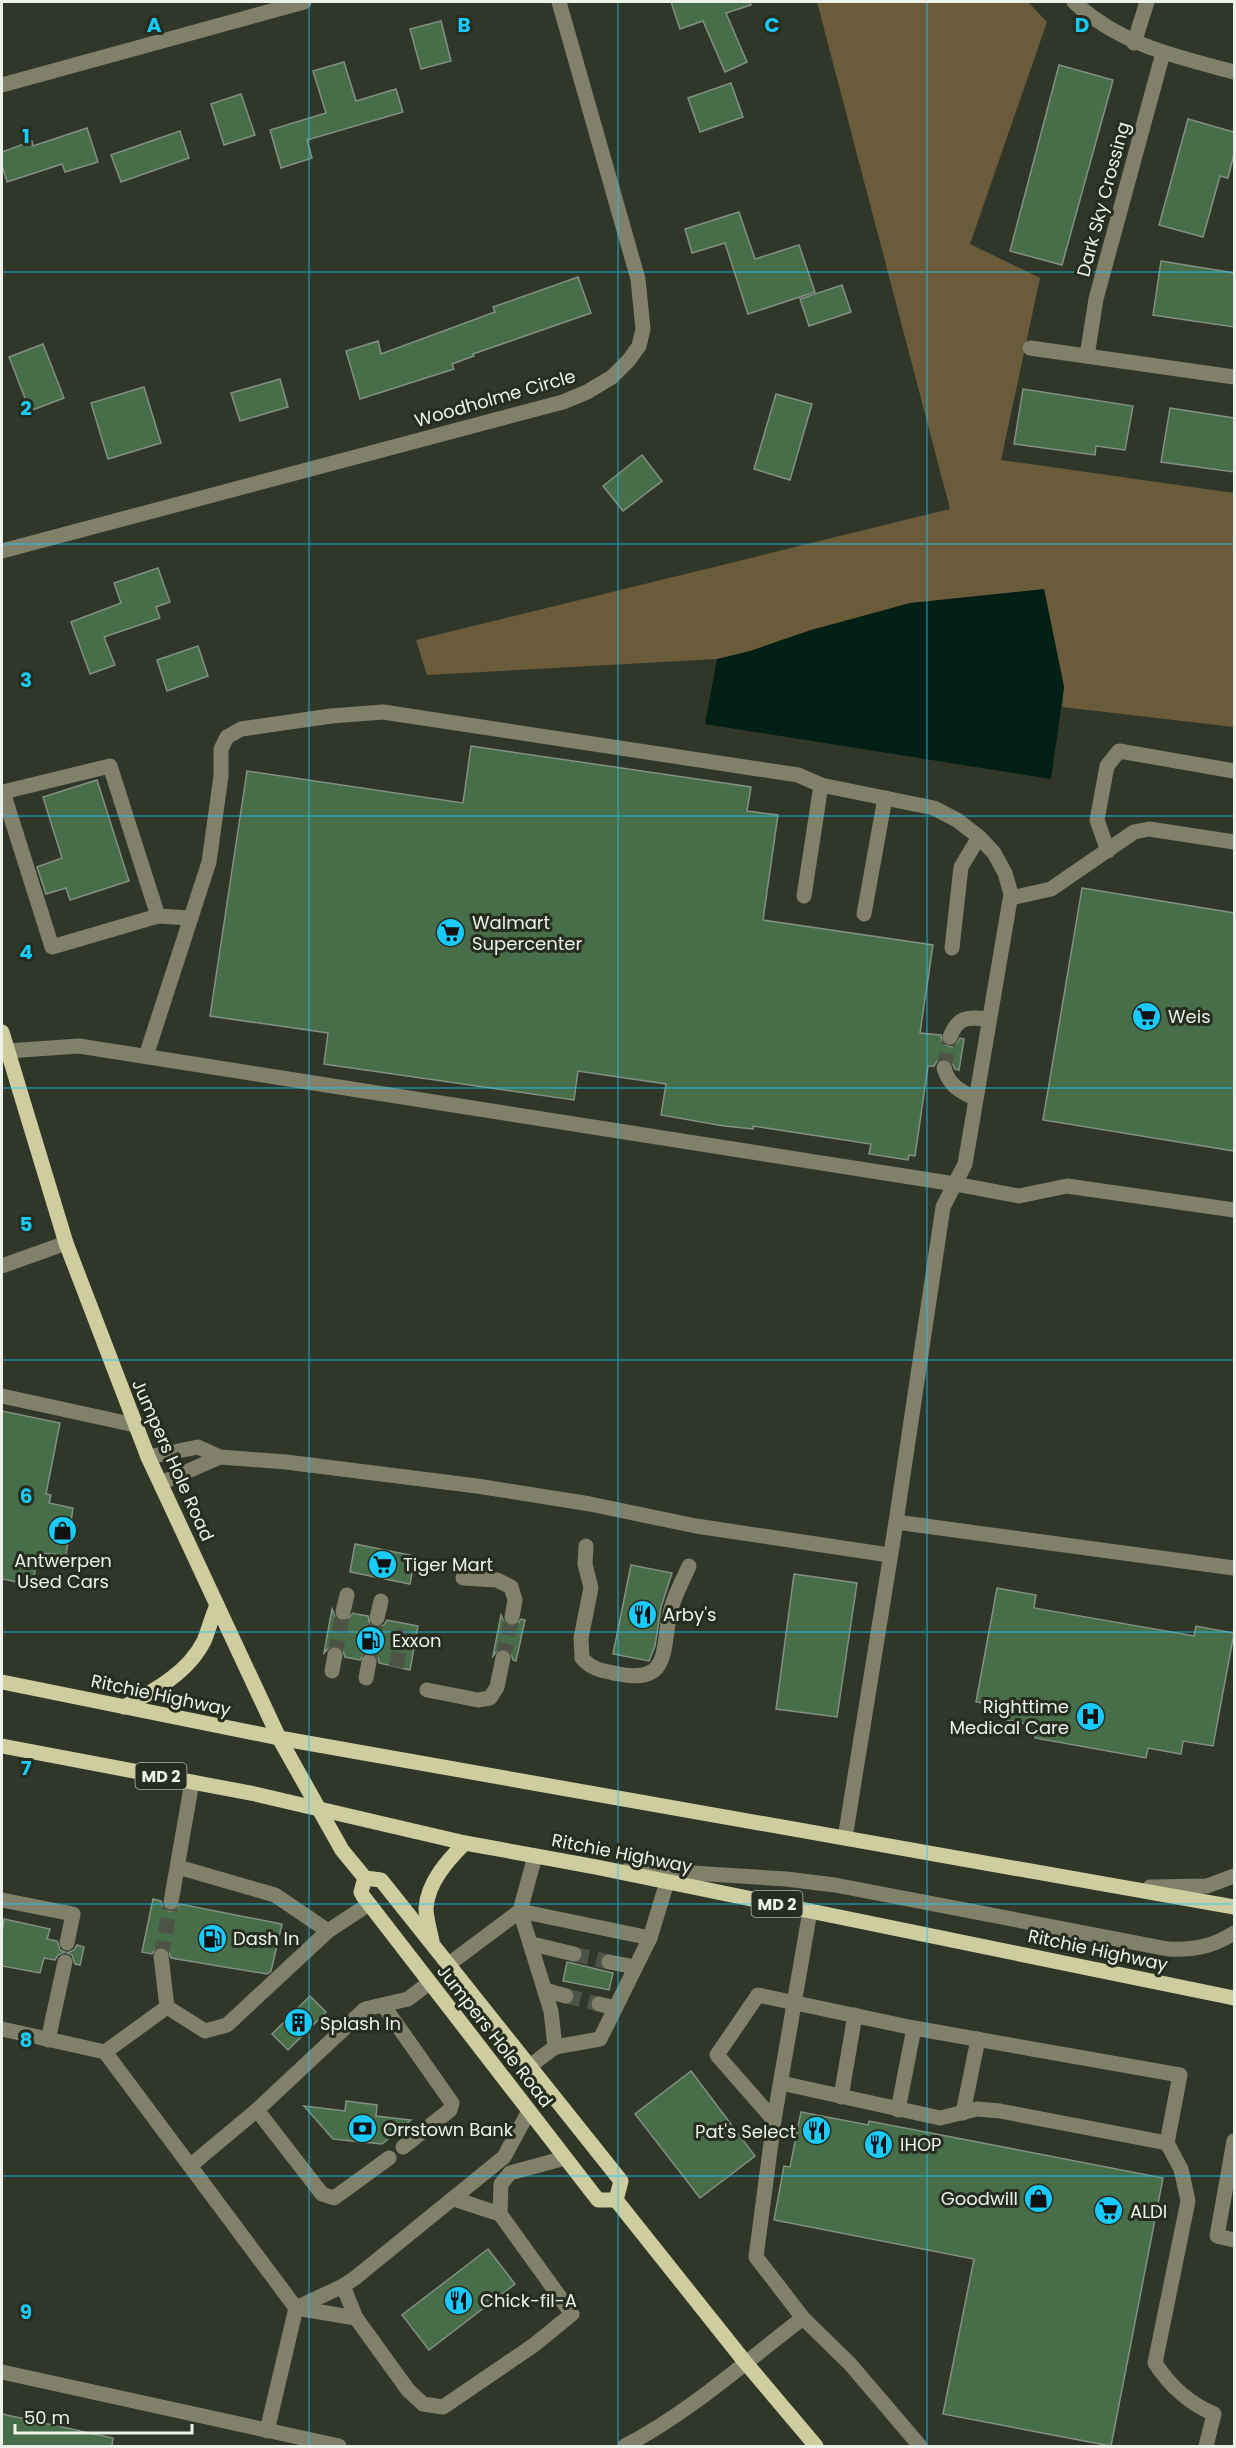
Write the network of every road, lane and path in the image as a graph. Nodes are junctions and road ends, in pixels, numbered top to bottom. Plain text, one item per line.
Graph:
1 (304, 2) edge
2 (559, 2) edge
3 (1074, 2) edge
4 (1147, 2) edge
5 (1134, 43) junction
6 (1163, 53) junction
7 (1234, 72) edge
8 (2, 85) edge
9 (1030, 348) dead end
10 (1087, 356) junction
11 (1234, 377) edge
12 (2, 551) edge
13 (1234, 771) edge
14 (821, 785) junction
15 (885, 798) junction
16 (979, 837) junction
17 (1234, 842) edge
18 (1108, 850) junction
19 (804, 896) dead end
20 (1011, 898) junction
21 (864, 914) dead end
22 (158, 916) junction
23 (191, 918) junction
24 (952, 948) dead end
25 (988, 1019) junction
26 (2, 1032) edge
27 (950, 1037) tunnel mouth
28 (7, 1051) junction
29 (146, 1056) junction
30 (944, 1068) dead end
31 (975, 1098) junction
32 (955, 1184) junction
33 (1234, 1210) edge
34 (66, 1243) junction
35 (2, 1266) edge
36 (2, 1396) edge
37 (135, 1425) junction
38 (148, 1457) junction
39 (220, 1457) junction
40 (160, 1483) junction
41 (896, 1522) junction
42 (586, 1546) dead end
43 (890, 1555) junction
44 (689, 1566) dead end
45 (1234, 1568) edge
46 (463, 1578) dead end
47 (347, 1595) dead end
48 (381, 1601) dead end
49 (217, 1605) junction
50 (343, 1612) tunnel mouth
51 (512, 1617) tunnel mouth
52 (378, 1618) tunnel mouth
53 (503, 1658) tunnel mouth
54 (369, 1662) tunnel mouth
55 (366, 1678) dead end
56 (2, 1682) edge
57 (427, 1690) dead end
58 (124, 1707) junction
59 (279, 1738) junction
60 (2, 1746) edge
61 (192, 1782) junction
62 (319, 1807) junction
63 (846, 1838) junction
64 (465, 1843) junction
65 (535, 1856) junction
66 (178, 1867) junction
67 (596, 1867) junction
68 (1234, 1876) edge
69 (365, 1878) junction
70 (668, 1882) junction
71 (1124, 1887) junction
72 (2, 1899) edge
73 (171, 1902) tunnel mouth
74 (369, 1904) junction
75 (1234, 1906) edge
76 (520, 1911) junction
77 (810, 1911) junction
78 (328, 1931) junction
79 (1234, 1932) edge
80 (650, 1938) junction
81 (67, 1943) dead end
82 (433, 1944) junction
83 (532, 1944) junction
84 (574, 1954) tunnel mouth
85 (161, 1956) tunnel mouth
86 (65, 1962) dead end
87 (609, 1962) tunnel mouth
88 (449, 1964) junction
89 (635, 1967) junction
90 (429, 1983) junction
91 (545, 1990) junction
92 (566, 1996) tunnel mouth
93 (1234, 1998) edge
94 (599, 2004) tunnel mouth
95 (794, 2004) junction
96 (383, 2005) junction
97 (167, 2007) junction
98 (615, 2008) junction
99 (855, 2015) junction
100 (914, 2028) junction
101 (2, 2029) edge
102 (978, 2039) junction
103 (48, 2040) junction
104 (555, 2047) junction
105 (105, 2052) junction
106 (530, 2066) junction
107 (781, 2083) junction
108 (841, 2097) junction
109 (257, 2110) junction
110 (898, 2110) junction
111 (529, 2111) junction
112 (963, 2113) junction
113 (774, 2120) junction
114 (1234, 2141) edge
115 (1167, 2144) junction
116 (403, 2147) dead end
117 (389, 2158) dead end
118 (565, 2158) junction
119 (190, 2166) junction
120 (454, 2199) junction
121 (616, 2200) junction
122 (500, 2214) junction
123 (1234, 2240) edge
124 (343, 2286) junction
125 (296, 2308) junction
126 (356, 2318) junction
127 (803, 2318) junction
128 (745, 2362) junction
129 (2, 2372) edge
130 (267, 2431) junction
131 (339, 2446) edge
132 (625, 2446) edge
133 (816, 2446) edge
134 (920, 2446) edge
135 (1206, 2446) edge

1 - 8 street
2 - 12 street, Woodholme Circle
3 - 5 street
4 - 5 street
5 - 6 street
6 - 7 street
6 - 10 street, Dark Sky Crossing
9 - 10 street
10 - 11 street
13 - 18 street
14 - 15 street
14 - 19 street
14 - 23 street
15 - 16 street
15 - 21 street
16 - 20 street
16 - 24 street
17 - 18 street
18 - 20 street
20 - 25 street
22 - 22 street
22 - 23 street
23 - 29 street
25 - 27 street
25 - 31 street
26 - 28 main road, Jumpers Hole Road
28 - 29 street
28 - 34 main road, Jumpers Hole Road
29 - 32 street
30 - 31 street
31 - 32 street
32 - 33 street
32 - 41 street
34 - 35 street
34 - 37 main road, Jumpers Hole Road
36 - 37 street
37 - 38 main road, Jumpers Hole Road
38 - 39 street
38 - 40 main road, Jumpers Hole Road
39 - 40 street
39 - 43 street
40 - 49 main road, Jumpers Hole Road
41 - 43 street
41 - 45 street
42 - 44 street
43 - 63 street
46 - 51 street
47 - 50 street
48 - 52 street
49 - 58 main road
49 - 59 main road, Jumpers Hole Road
53 - 57 street
54 - 55 street
56 - 58 main road, Ritchie Highway
58 - 59 main road, Ritchie Highway
59 - 62 main road, Jumpers Hole Road
59 - 63 main road, Ritchie Highway
60 - 61 main road, Ritchie Highway / MD 2
61 - 62 main road, Ritchie Highway / MD 2
61 - 66 street
62 - 64 main road, Ritchie Highway / MD 2
62 - 69 main road, Jumpers Hole Road
63 - 71 main road, Ritchie Highway
64 - 65 main road, Ritchie Highway / MD 2
64 - 82 main road
65 - 67 main road, Ritchie Highway / MD 2
65 - 76 street
66 - 73 street
66 - 78 street
67 - 70 main road, Ritchie Highway / MD 2
67 - 79 street
68 - 71 street
69 - 74 main road, Jumpers Hole Road
69 - 82 main road, Jumpers Hole Road
70 - 77 main road, Ritchie Highway / MD 2
70 - 80 street
71 - 75 main road, Ritchie Highway
72 - 81 street
74 - 78 street
74 - 90 main road, Jumpers Hole Road
76 - 80 street
76 - 83 street
76 - 88 street
77 - 93 main road, Ritchie Highway / MD 2
77 - 95 street
78 - 97 street
80 - 89 street
82 - 88 main road, Jumpers Hole Road
83 - 84 street
83 - 91 street
85 - 97 street
86 - 103 street
87 - 89 street
88 - 106 main road, Jumpers Hole Road
89 - 98 street
90 - 96 street
90 - 111 main road, Jumpers Hole Road
91 - 92 street
91 - 104 street
94 - 98 street
95 - 99 street
95 - 107 street
95 - 113 street
96 - 109 street
96 - 116 street
97 - 105 street
98 - 104 street
99 - 100 street
99 - 108 street
100 - 102 street
100 - 110 street
101 - 103 street
102 - 112 street
102 - 115 street
103 - 105 street
104 - 106 street
105 - 119 street
106 - 121 main road, Jumpers Hole Road
107 - 108 street
107 - 113 street
108 - 110 street
109 - 117 street
109 - 119 street
110 - 112 street
111 - 118 main road, Jumpers Hole Road
111 - 120 street
112 - 115 street
113 - 127 street
114 - 123 street
115 - 135 street
118 - 121 main road, Jumpers Hole Road
118 - 122 street
119 - 125 street
120 - 122 street
120 - 124 street
121 - 128 main road
122 - 126 street
124 - 125 street
124 - 126 street
125 - 126 street
125 - 130 street
127 - 128 street
127 - 134 street
128 - 132 street
128 - 133 main road
129 - 130 street
130 - 131 street

